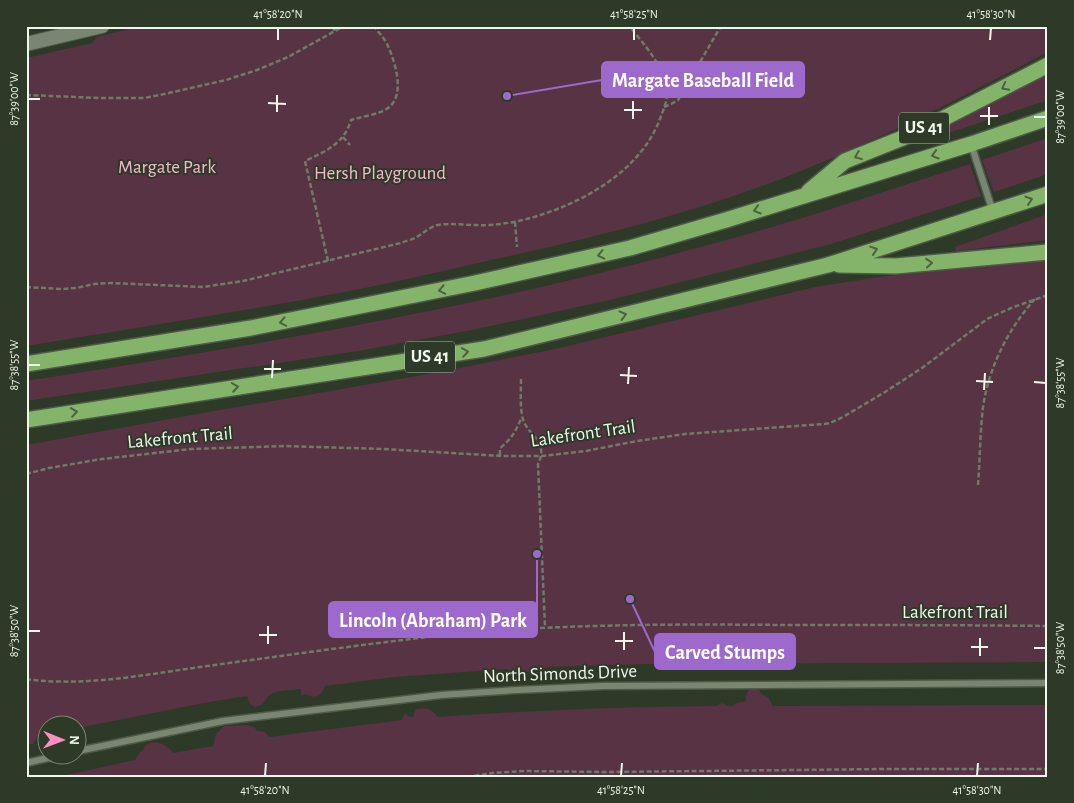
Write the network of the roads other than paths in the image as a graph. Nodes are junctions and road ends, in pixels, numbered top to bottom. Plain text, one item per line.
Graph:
1 (102, 26) edge
2 (26, 44) edge
3 (1048, 64) edge
4 (1048, 118) edge
5 (971, 144) junction
6 (1048, 194) edge
7 (804, 195) junction
8 (993, 212) junction
9 (1048, 252) edge
10 (828, 265) junction
11 (26, 364) edge
12 (26, 420) edge
13 (1048, 683) edge
14 (88, 749) edge

1 - 2 street
3 -> 7 highway, US 41
4 - 5 highway
5 -> 7 highway
5 - 8 lane
8 -> 6 highway
7 -> 11 highway, US 41
10 -> 8 highway
10 -> 9 highway, US 41
12 -> 10 highway, US 41
13 - 14 lane, North Simonds Drive

